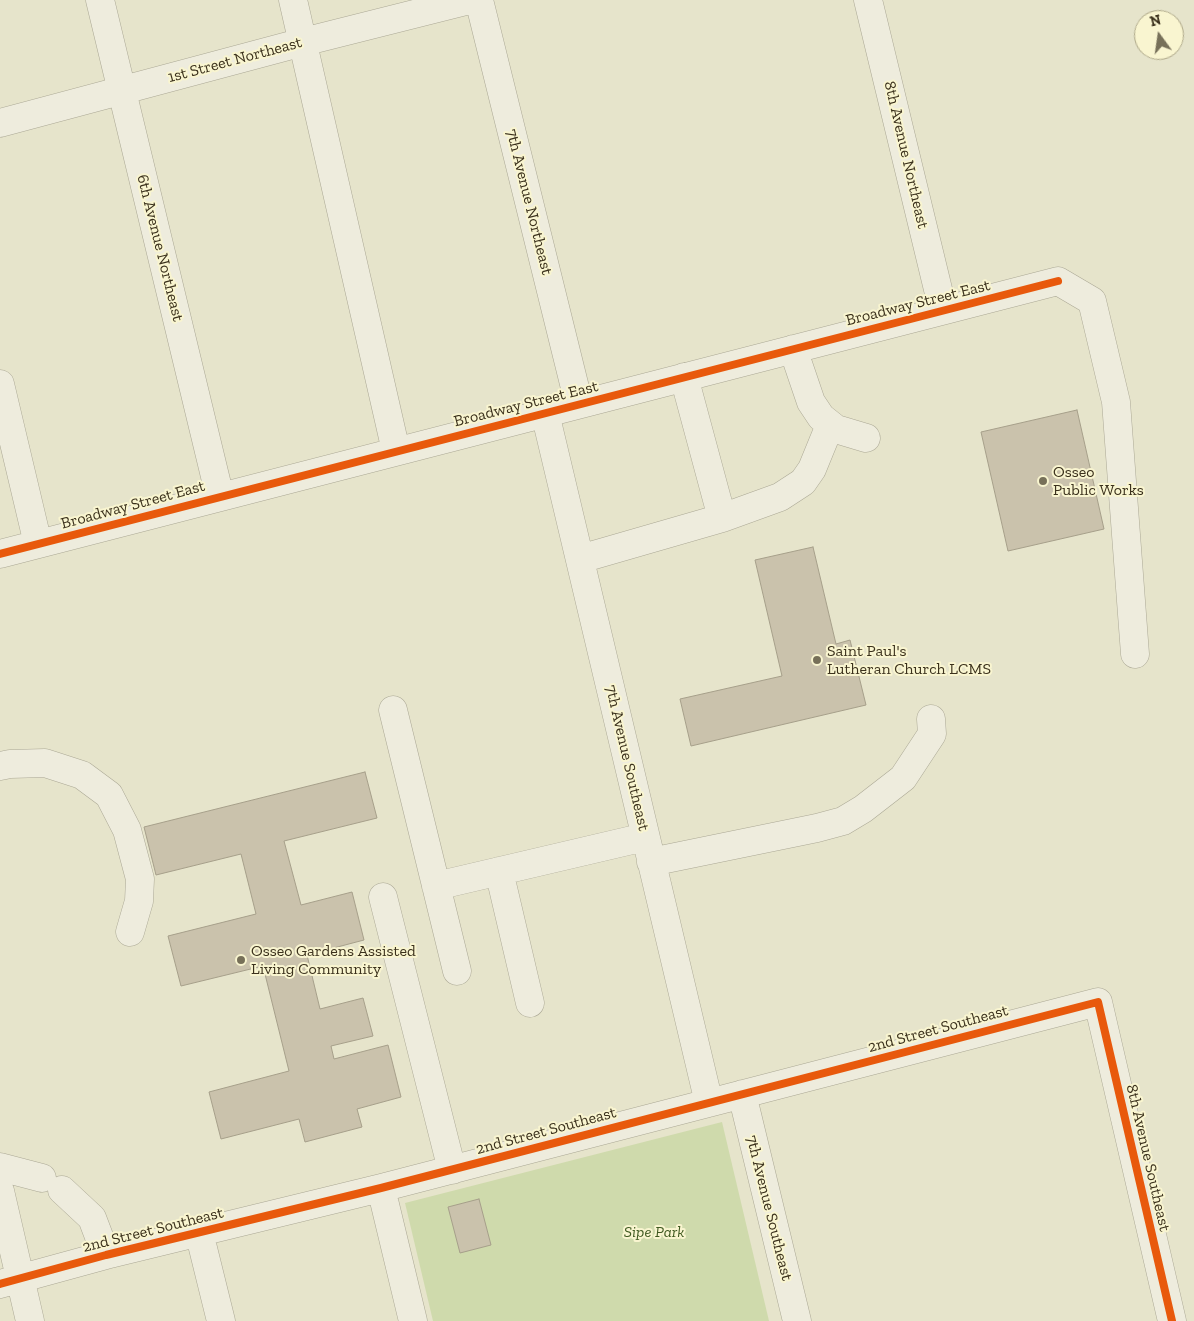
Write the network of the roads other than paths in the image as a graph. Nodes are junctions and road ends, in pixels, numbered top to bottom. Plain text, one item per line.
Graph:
1 (100, 0) edge
2 (293, 0) edge
3 (470, 0) edge
4 (479, 0) edge
5 (868, 0) edge
6 (303, 42) junction
7 (122, 90) junction
8 (0, 123) edge
9 (943, 310) junction
10 (793, 349) junction
11 (684, 377) junction
12 (0, 384) edge
13 (580, 404) junction
14 (545, 413) junction
15 (830, 424) junction
16 (866, 438) dead end
17 (396, 451) junction
18 (220, 497) junction
19 (722, 518) junction
20 (38, 544) junction
21 (0, 554) edge
22 (580, 559) junction
23 (1135, 654) dead end
24 (393, 710) dead end
25 (931, 719) dead end
26 (0, 766) edge
27 (648, 849) junction
28 (498, 871) junction
29 (436, 886) junction
30 (383, 898) dead end
31 (130, 932) dead end
32 (457, 971) dead end
33 (1098, 1002) joint
34 (530, 1003) dead end
35 (742, 1094) junction
36 (709, 1103) junction
37 (0, 1167) edge
38 (452, 1170) junction
39 (381, 1188) junction
40 (0, 1191) edge
41 (199, 1232) junction
42 (106, 1255) junction
43 (10, 1281) edge
44 (30, 1321) edge
45 (221, 1321) edge
46 (413, 1321) edge
47 (797, 1321) edge
48 (1172, 1321) edge

1 - 7 street, 6th Avenue Northeast
2 - 6 street
3 - 6 street, 1st Street Northeast
4 - 13 street, 7th Avenue Northeast
5 - 9 street, 8th Avenue Northeast
6 - 7 street, 1st Street Northeast
6 - 17 street
7 - 8 street, 1st Street Northeast
7 - 18 street, 6th Avenue Northeast
9 - 10 street, Broadway Street East
9 - 23 street, Broadway Street East
10 - 11 street, Broadway Street East
10 - 15 street
11 - 13 street, Broadway Street East
11 - 19 street
12 - 20 street
13 - 14 street, Broadway Street East
14 - 17 street, Broadway Street East
14 - 22 street, 7th Avenue Southeast
15 - 16 street
15 - 19 street
17 - 18 street, Broadway Street East
18 - 20 street, Broadway Street East
19 - 22 street
20 - 21 street, Broadway Street East
22 - 27 street, 7th Avenue Southeast
24 - 29 street
25 - 27 street
26 - 31 street
27 - 28 street
27 - 36 street, 7th Avenue Southeast
28 - 29 street
28 - 34 street
29 - 32 street
30 - 38 street
33 - 35 street, 2nd Street Southeast
33 - 48 street, 8th Avenue Southeast
35 - 36 street, 2nd Street Southeast
35 - 47 street, 7th Avenue Southeast
36 - 38 street, 2nd Street Southeast
37 - 42 street
38 - 39 street, 2nd Street Southeast
39 - 41 street, 2nd Street Southeast
39 - 46 street
40 - 43 street
41 - 42 street, 2nd Street Southeast
41 - 45 street
42 - 43 street, 2nd Street Southeast
43 - 44 street

